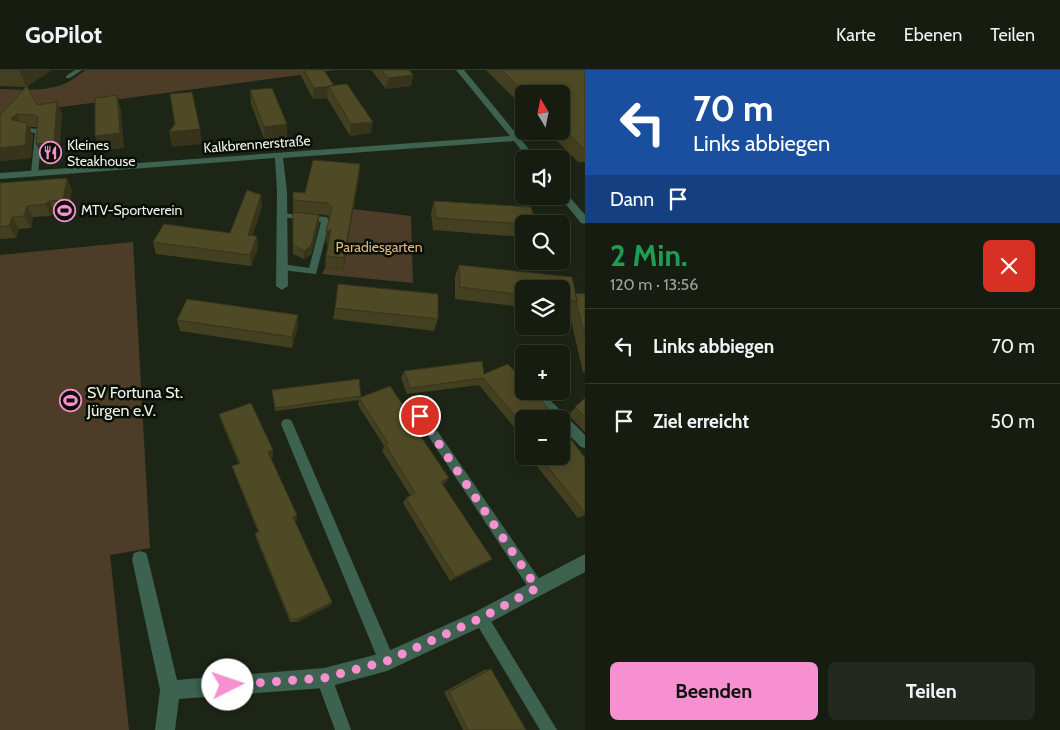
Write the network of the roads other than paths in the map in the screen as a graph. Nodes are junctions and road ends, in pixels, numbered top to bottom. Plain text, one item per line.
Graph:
1 (80, 70) edge
2 (460, 70) edge
3 (68, 77) dead end
4 (22, 130) edge
5 (515, 137) edge
6 (515, 138) edge
7 (518, 140) edge
8 (526, 150) edge
9 (279, 157) junction
10 (35, 173) junction
11 (0, 176) edge
12 (570, 203) edge
13 (282, 215) junction
14 (585, 221) edge
15 (282, 267) junction
16 (282, 286) dead end
17 (543, 400) edge
18 (420, 416) dead end
19 (287, 424) dead end
20 (585, 443) edge
21 (140, 559) dead end
22 (585, 563) edge
23 (537, 588) junction
24 (481, 618) junction
25 (387, 661) junction
26 (324, 678) junction
27 (170, 690) junction
28 (165, 730) edge
29 (343, 730) edge
30 (549, 730) edge

1 - 3 lane
2 - 5 street
4 - 10 lane
6 - 9 street, Kalkbrennerstraße
7 - 8 street
9 - 10 street, Kalkbrennerstraße
9 - 13 street
10 - 11 street, Kalkbrennerstraße
12 - 14 street
13 - 15 street
13 - 15 lane
15 - 16 street
17 - 20 lane
18 - 23 lane
19 - 25 lane
21 - 27 street
22 - 23 street
23 - 24 street
24 - 25 street
24 - 30 lane
25 - 26 street
26 - 27 street
26 - 29 lane
27 - 28 street

